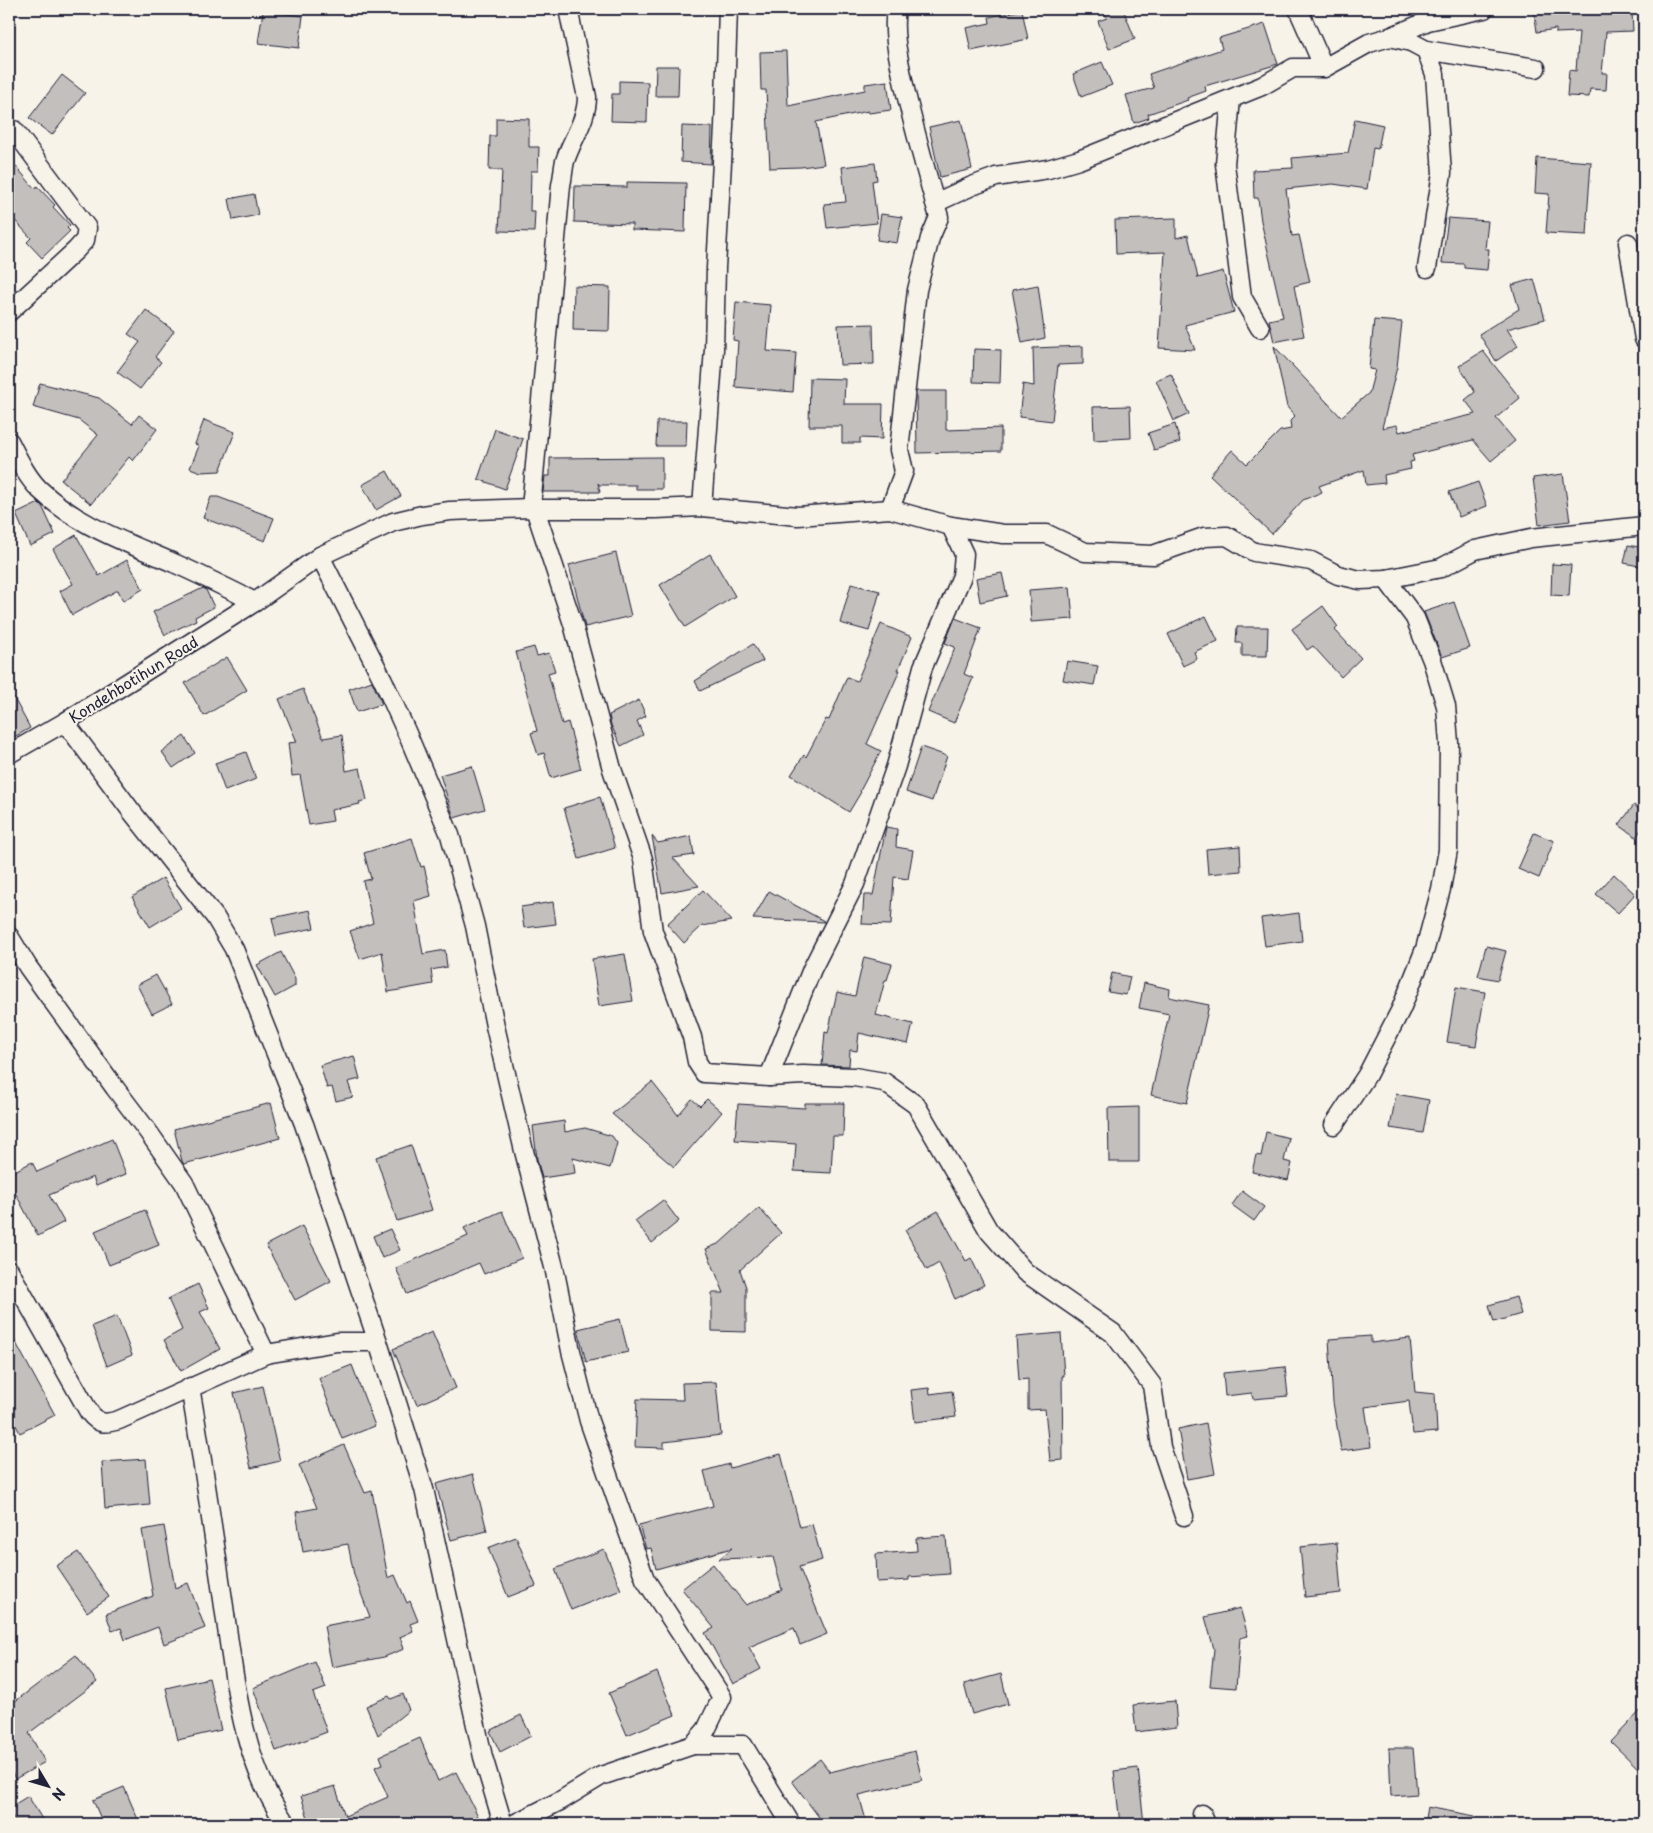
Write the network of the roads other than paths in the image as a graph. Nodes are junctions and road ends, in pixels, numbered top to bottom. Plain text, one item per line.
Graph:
1 (568, 9) edge
2 (728, 9) edge
3 (896, 9) edge
4 (1298, 9) edge
5 (1484, 9) edge
6 (1390, 37) junction
7 (1426, 50) junction
8 (1324, 68) junction
9 (1536, 68) dead end
10 (1231, 100) junction
11 (14, 130) dead end
12 (935, 203) junction
13 (1628, 243) dead end
14 (1427, 268) dead end
15 (9, 312) edge
16 (1260, 328) dead end
17 (1644, 339) edge
18 (9, 441) edge
19 (702, 507) junction
20 (533, 509) junction
21 (890, 509) junction
22 (951, 526) junction
23 (1644, 526) edge
24 (320, 556) junction
25 (1386, 579) junction
26 (255, 602) junction
27 (65, 722) junction
28 (9, 754) edge
29 (9, 936) edge
30 (769, 1078) junction
31 (1334, 1125) dead end
32 (9, 1270) edge
33 (378, 1342) junction
34 (266, 1354) junction
35 (190, 1387) junction
36 (1184, 1516) dead end
37 (693, 1745) junction
38 (286, 1824) edge
39 (503, 1824) edge
40 (514, 1824) edge
41 (791, 1824) edge

1 - 20 street
2 - 19 street
3 - 12 street
4 - 8 street
5 - 6 street
6 - 7 street
6 - 8 street
7 - 9 street
7 - 14 street
8 - 10 street
10 - 12 street
10 - 16 street
11 - 15 street
12 - 21 street
13 - 17 street
18 - 26 street
19 - 20 street, Kondehbotihun Road
19 - 21 street, Kondehbotihun Road
20 - 24 street, Kondehbotihun Road
20 - 30 street
21 - 22 street, Kondehbotihun Road
22 - 25 street, Kondehbotihun Road
22 - 30 street
23 - 25 street, Kondehbotihun Road
24 - 26 street, Kondehbotihun Road
24 - 37 street
25 - 31 street
26 - 27 street, Kondehbotihun Road
27 - 28 street, Kondehbotihun Road
27 - 33 street
29 - 34 street
30 - 36 street
32 - 35 street
33 - 34 street
33 - 39 street
34 - 35 street
35 - 38 street
37 - 40 street
37 - 41 street

